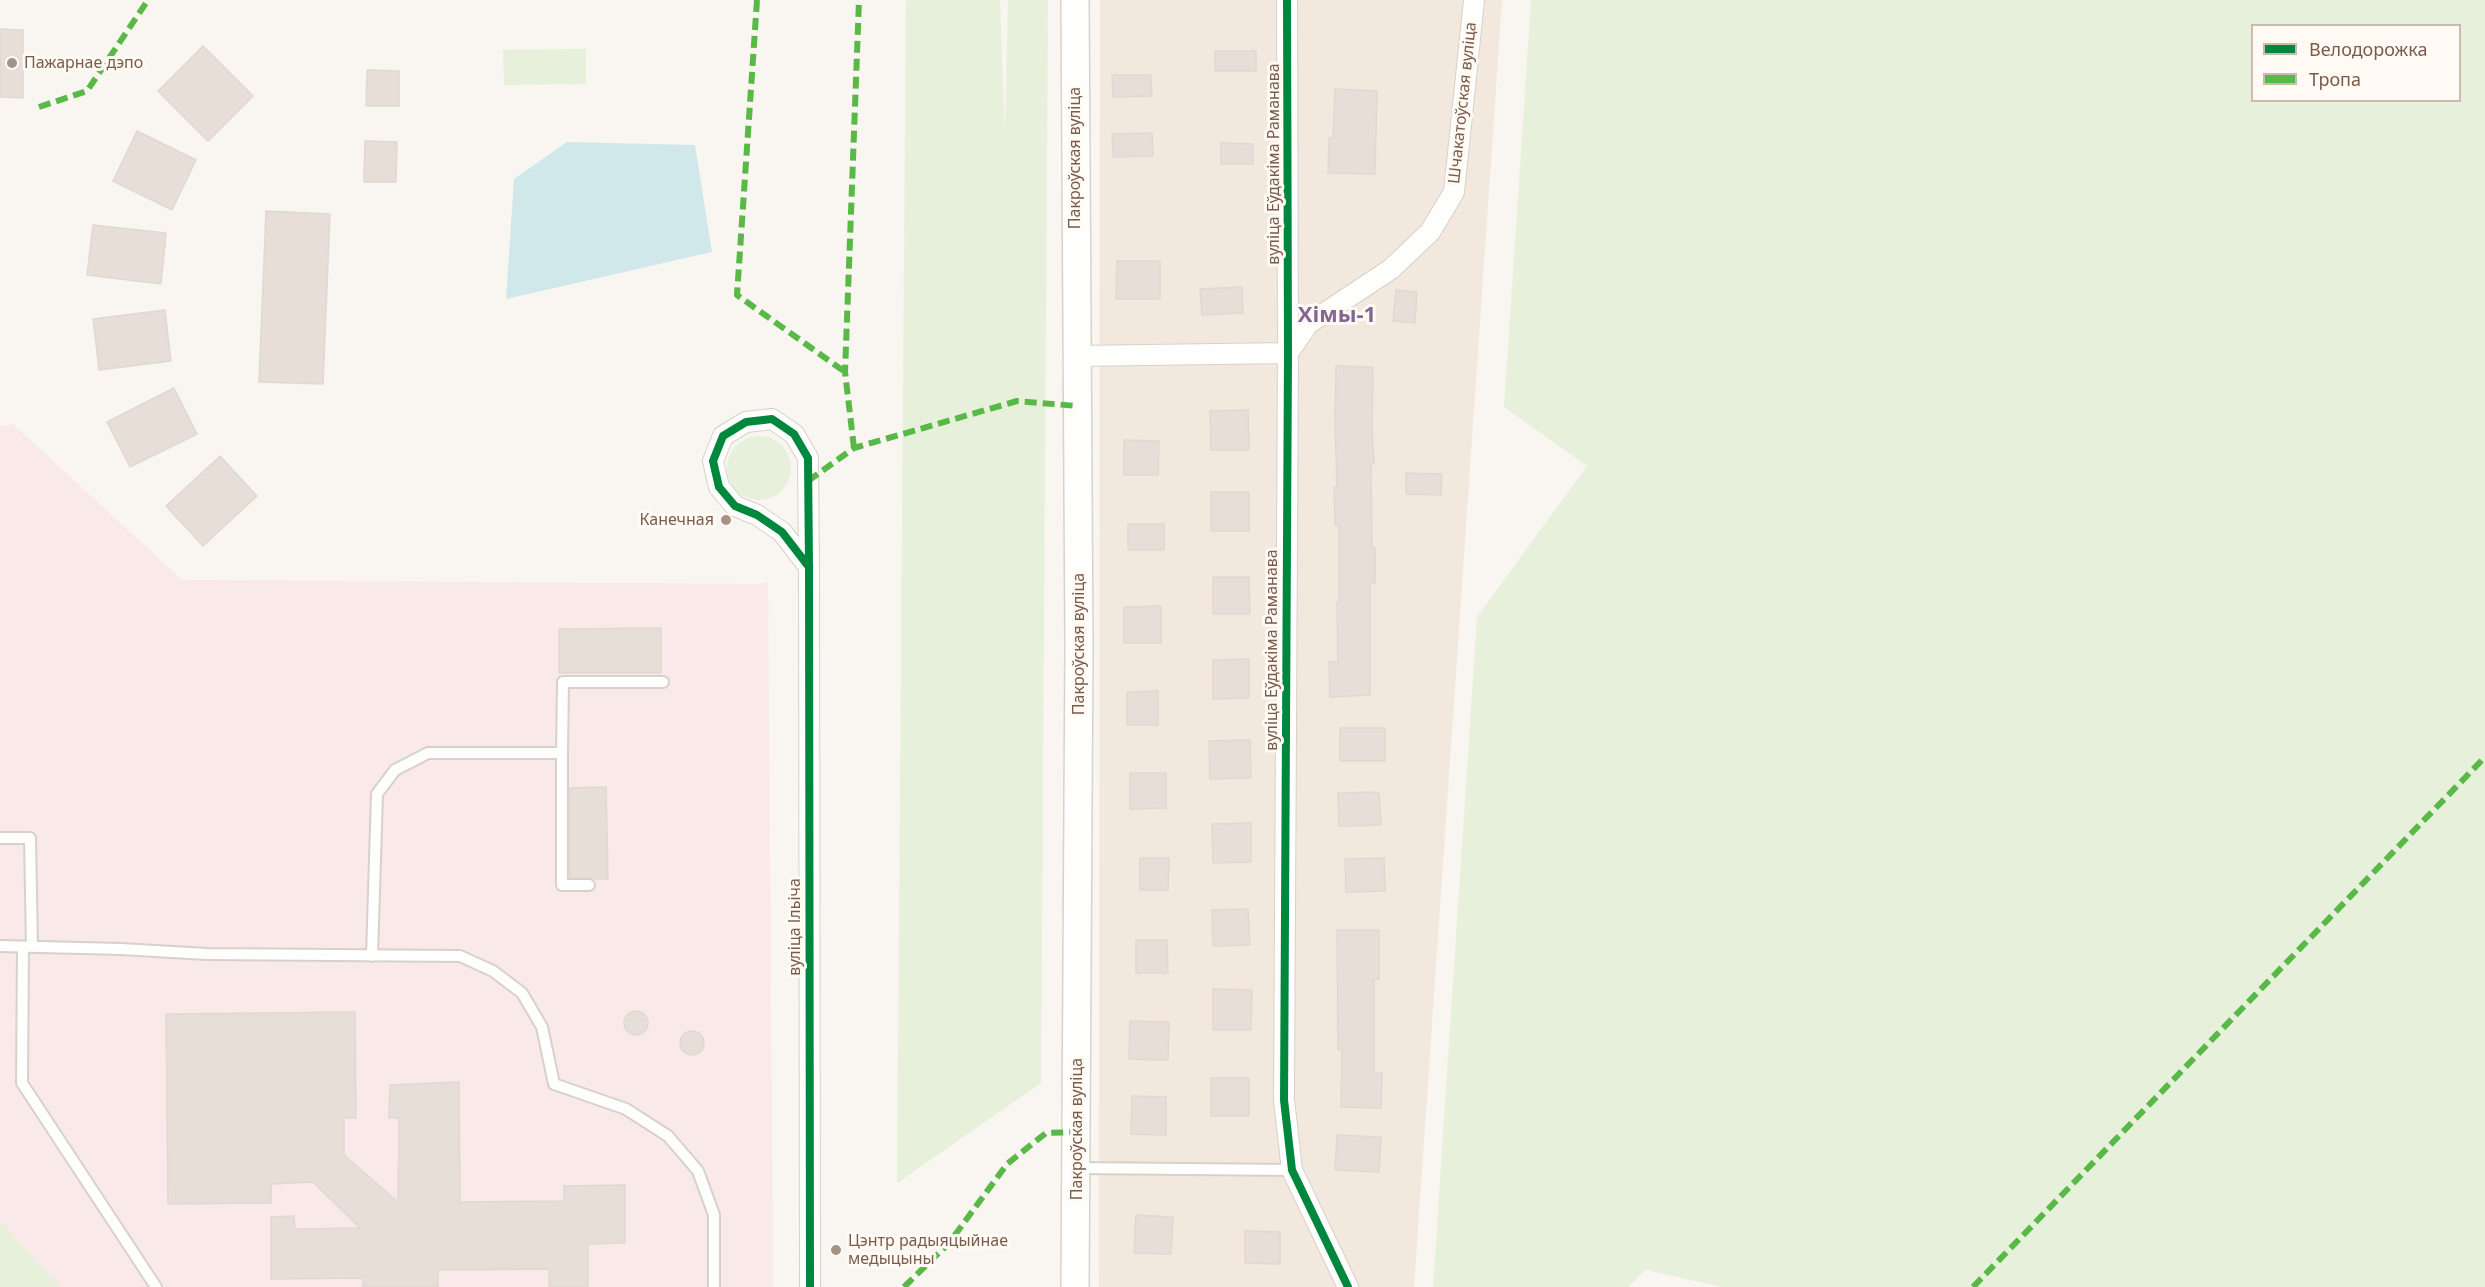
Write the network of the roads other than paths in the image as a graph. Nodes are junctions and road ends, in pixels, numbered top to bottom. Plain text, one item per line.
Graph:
1 (1075, 0) edge
2 (1287, 0) edge
3 (1473, 0) edge
4 (1288, 352) junction
5 (1076, 356) junction
6 (809, 567) junction
7 (663, 682) dead end
8 (562, 753) junction
9 (0, 838) edge
10 (590, 885) dead end
11 (0, 946) edge
12 (28, 947) junction
13 (372, 956) junction
14 (1077, 1168) junction
15 (1292, 1170) junction
16 (156, 1287) edge
17 (714, 1287) edge
18 (810, 1287) edge
19 (1075, 1287) edge
20 (1348, 1287) edge

1 - 5 street, Пакроўская вуліца
2 - 4 street, вуліца Еўдакіма Раманава
3 - 4 street, Шчакатоўская вуліца
4 - 5 street
4 - 15 street, вуліца Еўдакіма Раманава
5 - 14 street, Пакроўская вуліца
6 - 6 street, вуліца Ільіча
6 - 18 street, вуліца Ільіча
7 - 8 lane
8 - 10 lane
8 - 13 lane
9 - 12 lane
11 - 12 lane
12 - 13 lane
12 - 16 lane
13 - 17 lane
14 - 15 lane
14 - 19 street, Пакроўская вуліца
15 - 20 street, вуліца Еўдакіма Раманава

